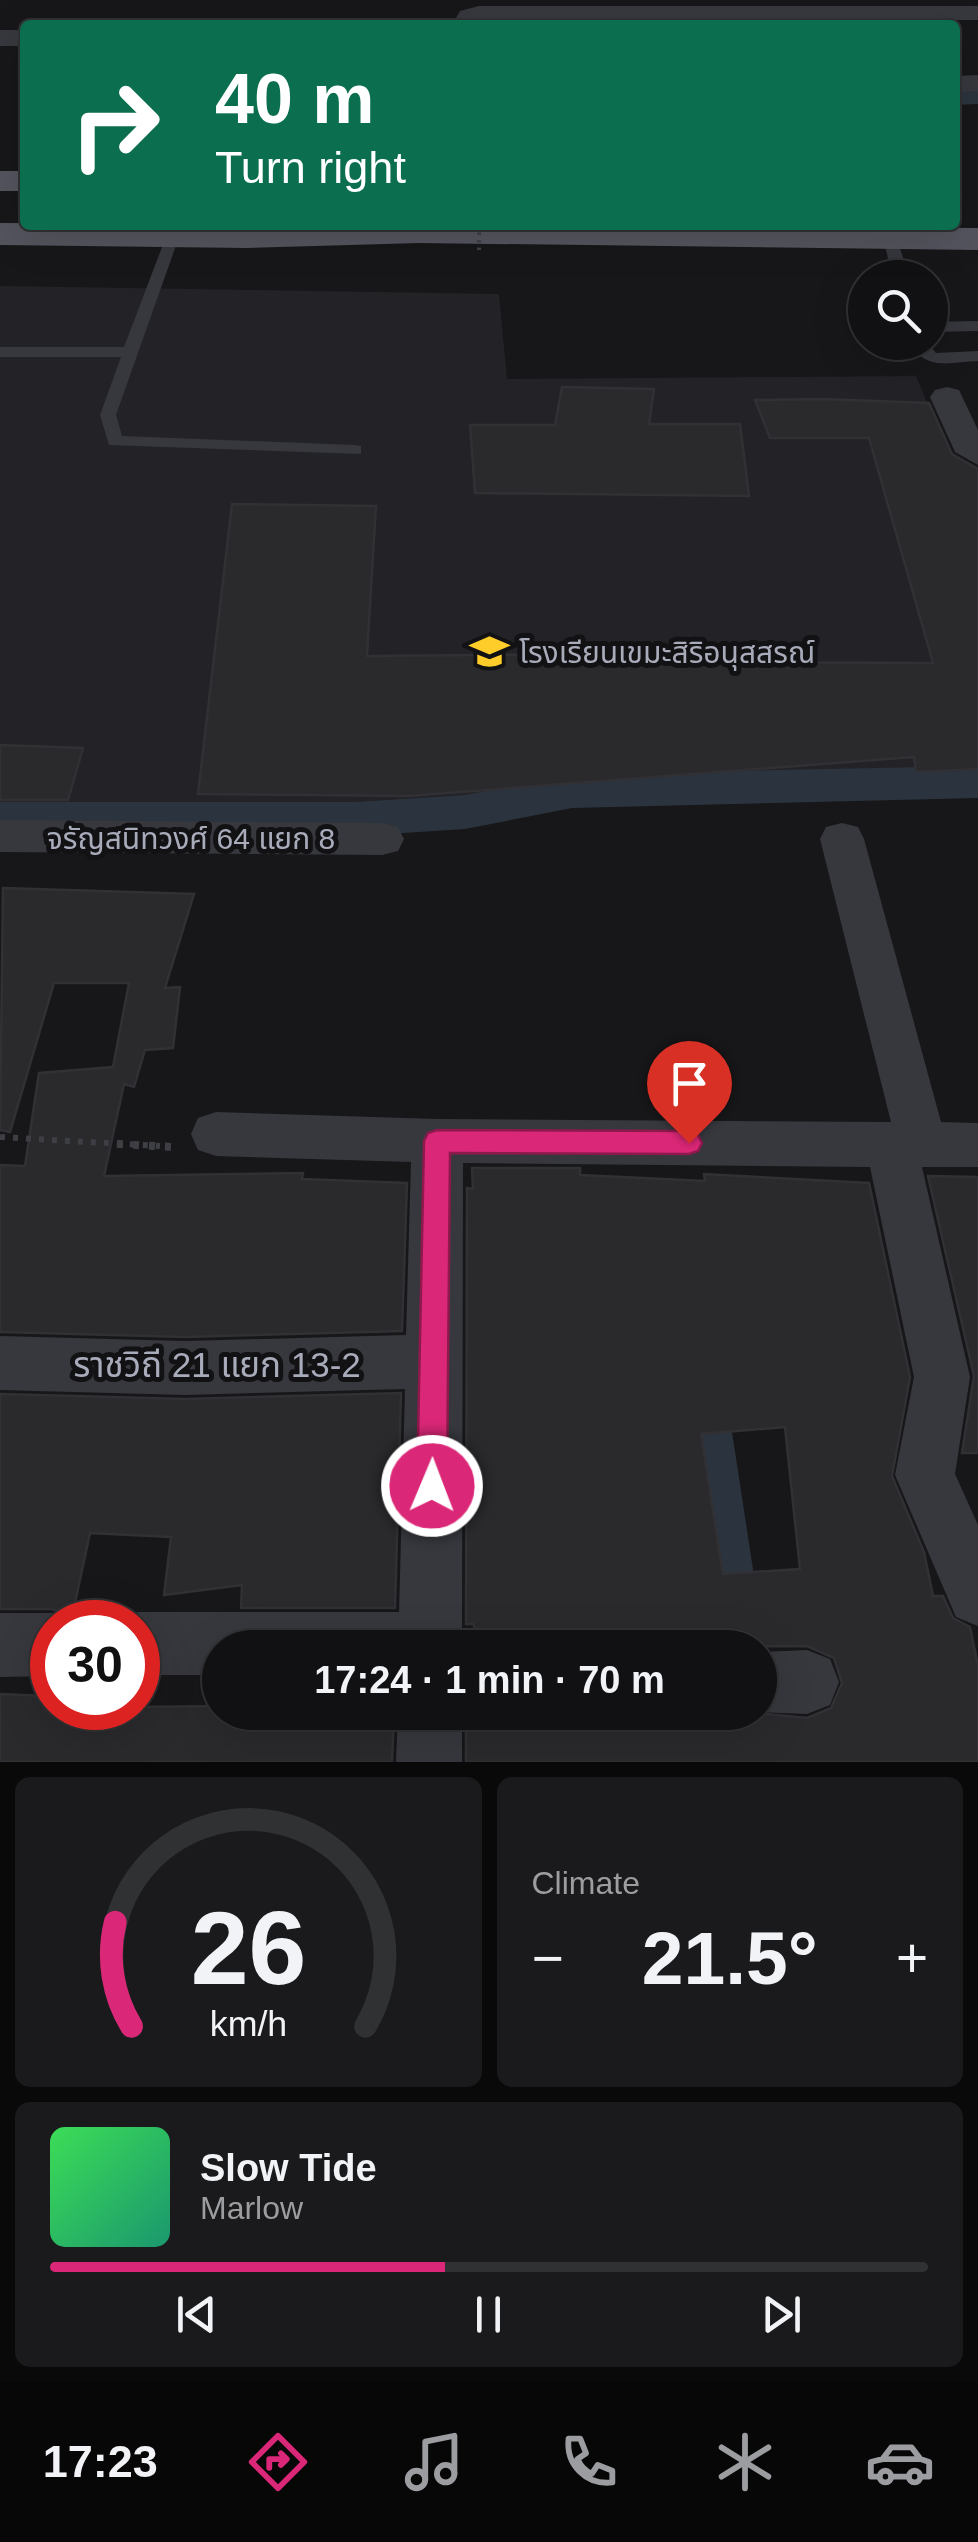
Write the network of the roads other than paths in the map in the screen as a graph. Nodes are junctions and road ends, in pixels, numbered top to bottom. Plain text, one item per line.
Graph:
1 (978, 13) edge
2 (467, 20) edge
3 (383, 230) edge
4 (419, 232) junction
5 (0, 234) edge
6 (172, 236) junction
7 (890, 238) junction
8 (978, 239) edge
9 (896, 260) edge
10 (978, 326) edge
11 (948, 327) edge
12 (0, 352) edge
13 (130, 352) junction
14 (978, 356) edge
15 (948, 357) edge
16 (947, 397) dead end
17 (354, 450) dead end
18 (978, 455) edge
19 (0, 836) edge
20 (842, 838) dead end
21 (382, 839) dead end
22 (216, 1134) road end
23 (437, 1141) junction
24 (907, 1145) junction
25 (978, 1145) edge
26 (434, 1361) junction
27 (0, 1363) edge
28 (978, 1595) edge
29 (430, 1630) edge
30 (160, 1644) edge
31 (202, 1644) edge
32 (0, 1645) edge
33 (30, 1645) edge
34 (430, 1730) edge
35 (429, 1762) edge

1 - 2 street
3 - 4 main road
4 - 6 main road
4 - 7 main road
5 - 6 main road
6 - 13 lane
7 - 8 main road
7 - 9 lane
10 - 11 lane
12 - 13 lane
13 - 17 lane
14 - 15 lane
16 - 18 street
19 - 21 street, จรัญสนิทวงศ์ 64 แยก 8
20 - 24 street
22 - 23 street
23 - 24 street
23 - 26 street
24 - 25 street
24 - 28 street
26 - 27 street, ราชวิถี 21 แยก 13-2
26 - 29 street
30 - 31 street
32 - 33 street
34 - 35 street

